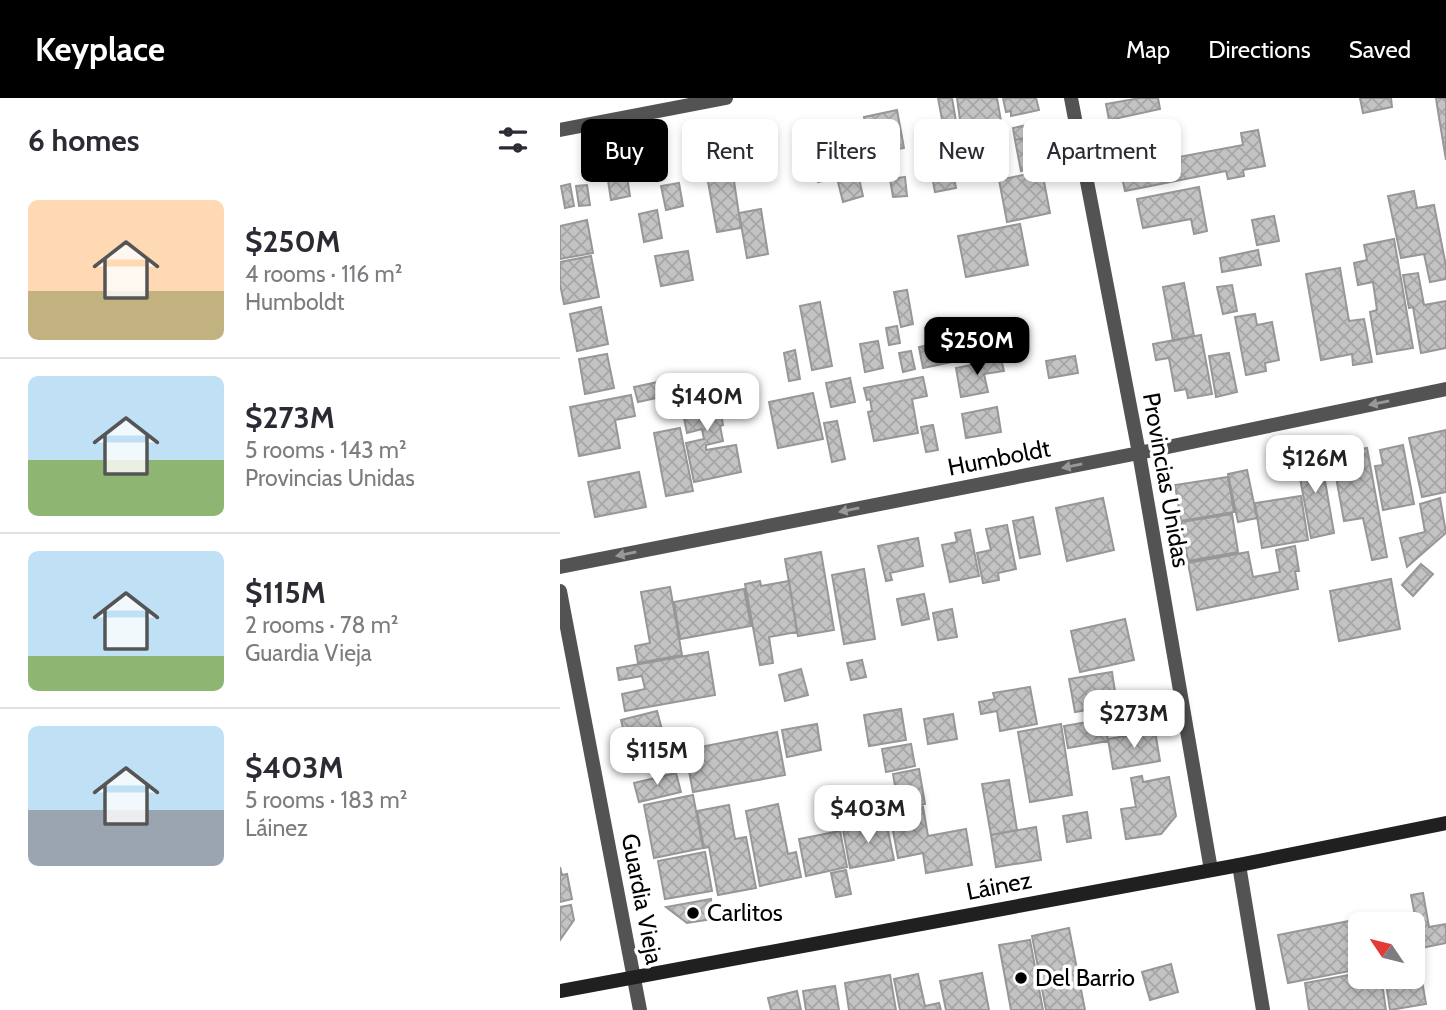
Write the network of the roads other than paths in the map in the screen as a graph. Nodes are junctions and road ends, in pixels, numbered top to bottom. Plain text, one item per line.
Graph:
1 (726, 98) edge
2 (1071, 98) edge
3 (560, 130) edge
4 (1446, 389) edge
5 (1139, 453) junction
6 (560, 567) edge
7 (560, 591) edge
8 (1446, 823) edge
9 (1238, 865) junction
10 (1211, 870) junction
11 (634, 977) junction
12 (560, 991) edge
13 (640, 1010) edge
14 (1264, 1010) edge

1 - 3 street
2 - 5 street, Provincias Unidas
4 -> 5 street, Humboldt
5 -> 6 street, Humboldt
5 - 10 street, Provincias Unidas
7 - 11 street, Guardia Vieja
8 - 9 main road, Láinez
9 - 10 main road, Láinez
9 - 14 street
10 - 11 main road, Láinez
11 - 12 main road, Láinez
11 - 13 street, Guardia Vieja

